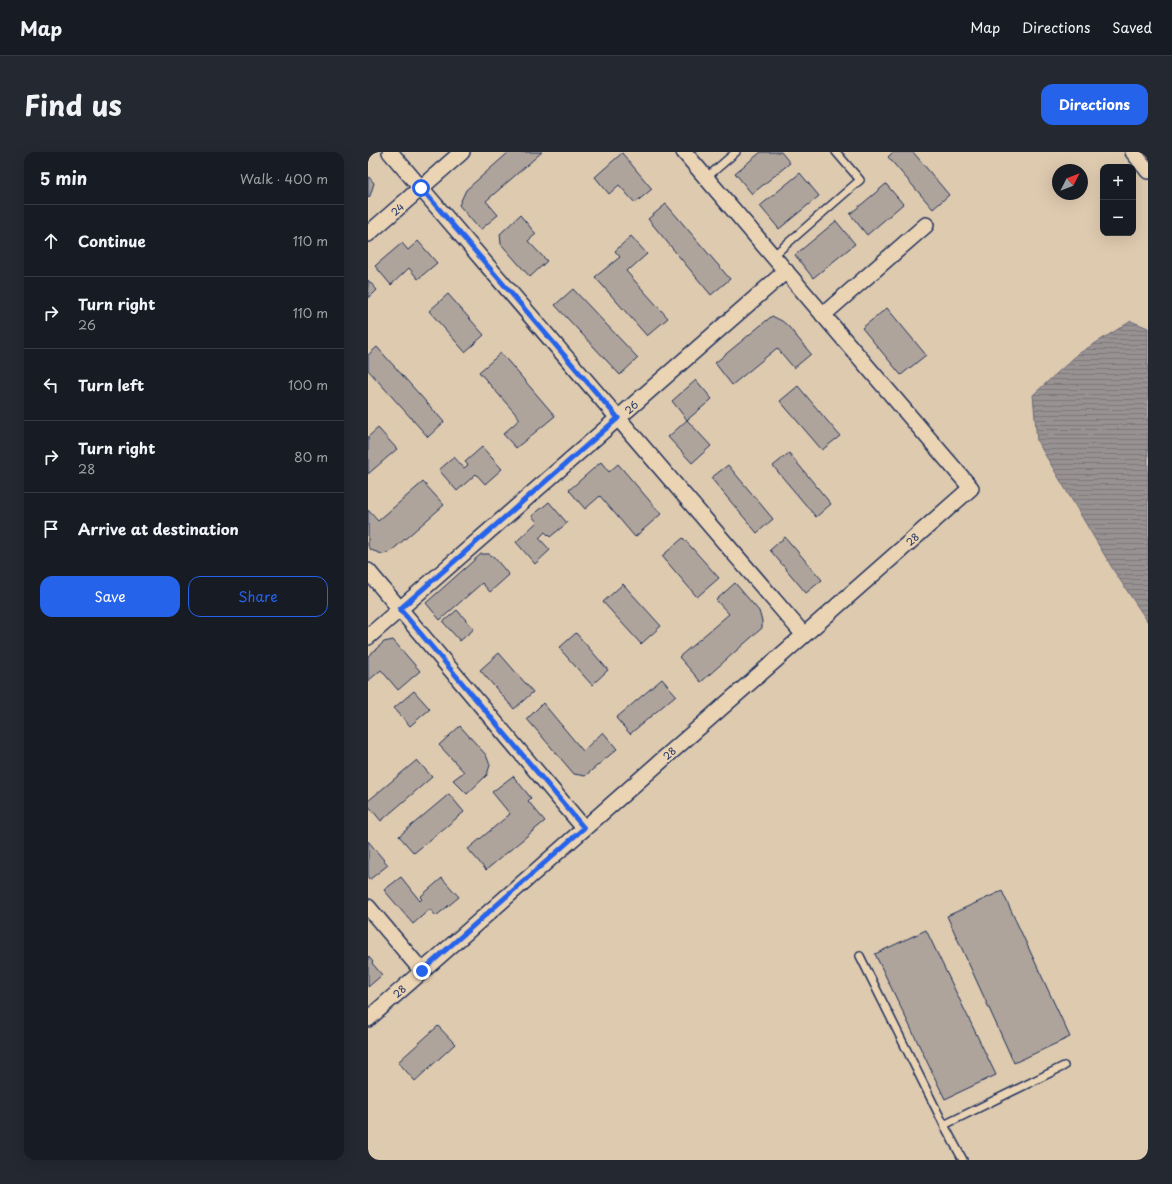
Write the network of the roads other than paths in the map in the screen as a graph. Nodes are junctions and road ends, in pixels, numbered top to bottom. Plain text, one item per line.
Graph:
1 (390, 152) edge
2 (462, 152) edge
3 (684, 152) edge
4 (736, 152) edge
5 (836, 152) edge
6 (1133, 152) edge
7 (1148, 171) edge
8 (706, 178) junction
9 (421, 188) junction
10 (926, 225) dead end
11 (368, 234) edge
12 (773, 256) junction
13 (786, 271) junction
14 (823, 315) junction
15 (618, 418) junction
16 (368, 571) edge
17 (400, 609) junction
18 (804, 635) junction
19 (368, 637) edge
20 (584, 828) junction
21 (368, 907) edge
22 (860, 956) dead end
23 (422, 971) junction
24 (368, 1019) edge
25 (1064, 1066) dead end
26 (944, 1126) junction
27 (963, 1160) edge

1 - 9 street
2 - 9 street, 24
3 - 8 street
4 - 8 lane
5 - 12 lane
6 - 7 street
8 - 12 street
9 - 11 street, 24
9 - 15 street
10 - 14 street
12 - 13 street
13 - 14 street
13 - 15 street, 26
14 - 18 street, 28
15 - 17 street, 26
15 - 18 street
16 - 17 street
17 - 19 street, 26
17 - 20 street
18 - 20 street, 28
20 - 23 street, 28
21 - 23 street
22 - 26 lane
23 - 24 street, 28
25 - 26 lane
26 - 27 lane

